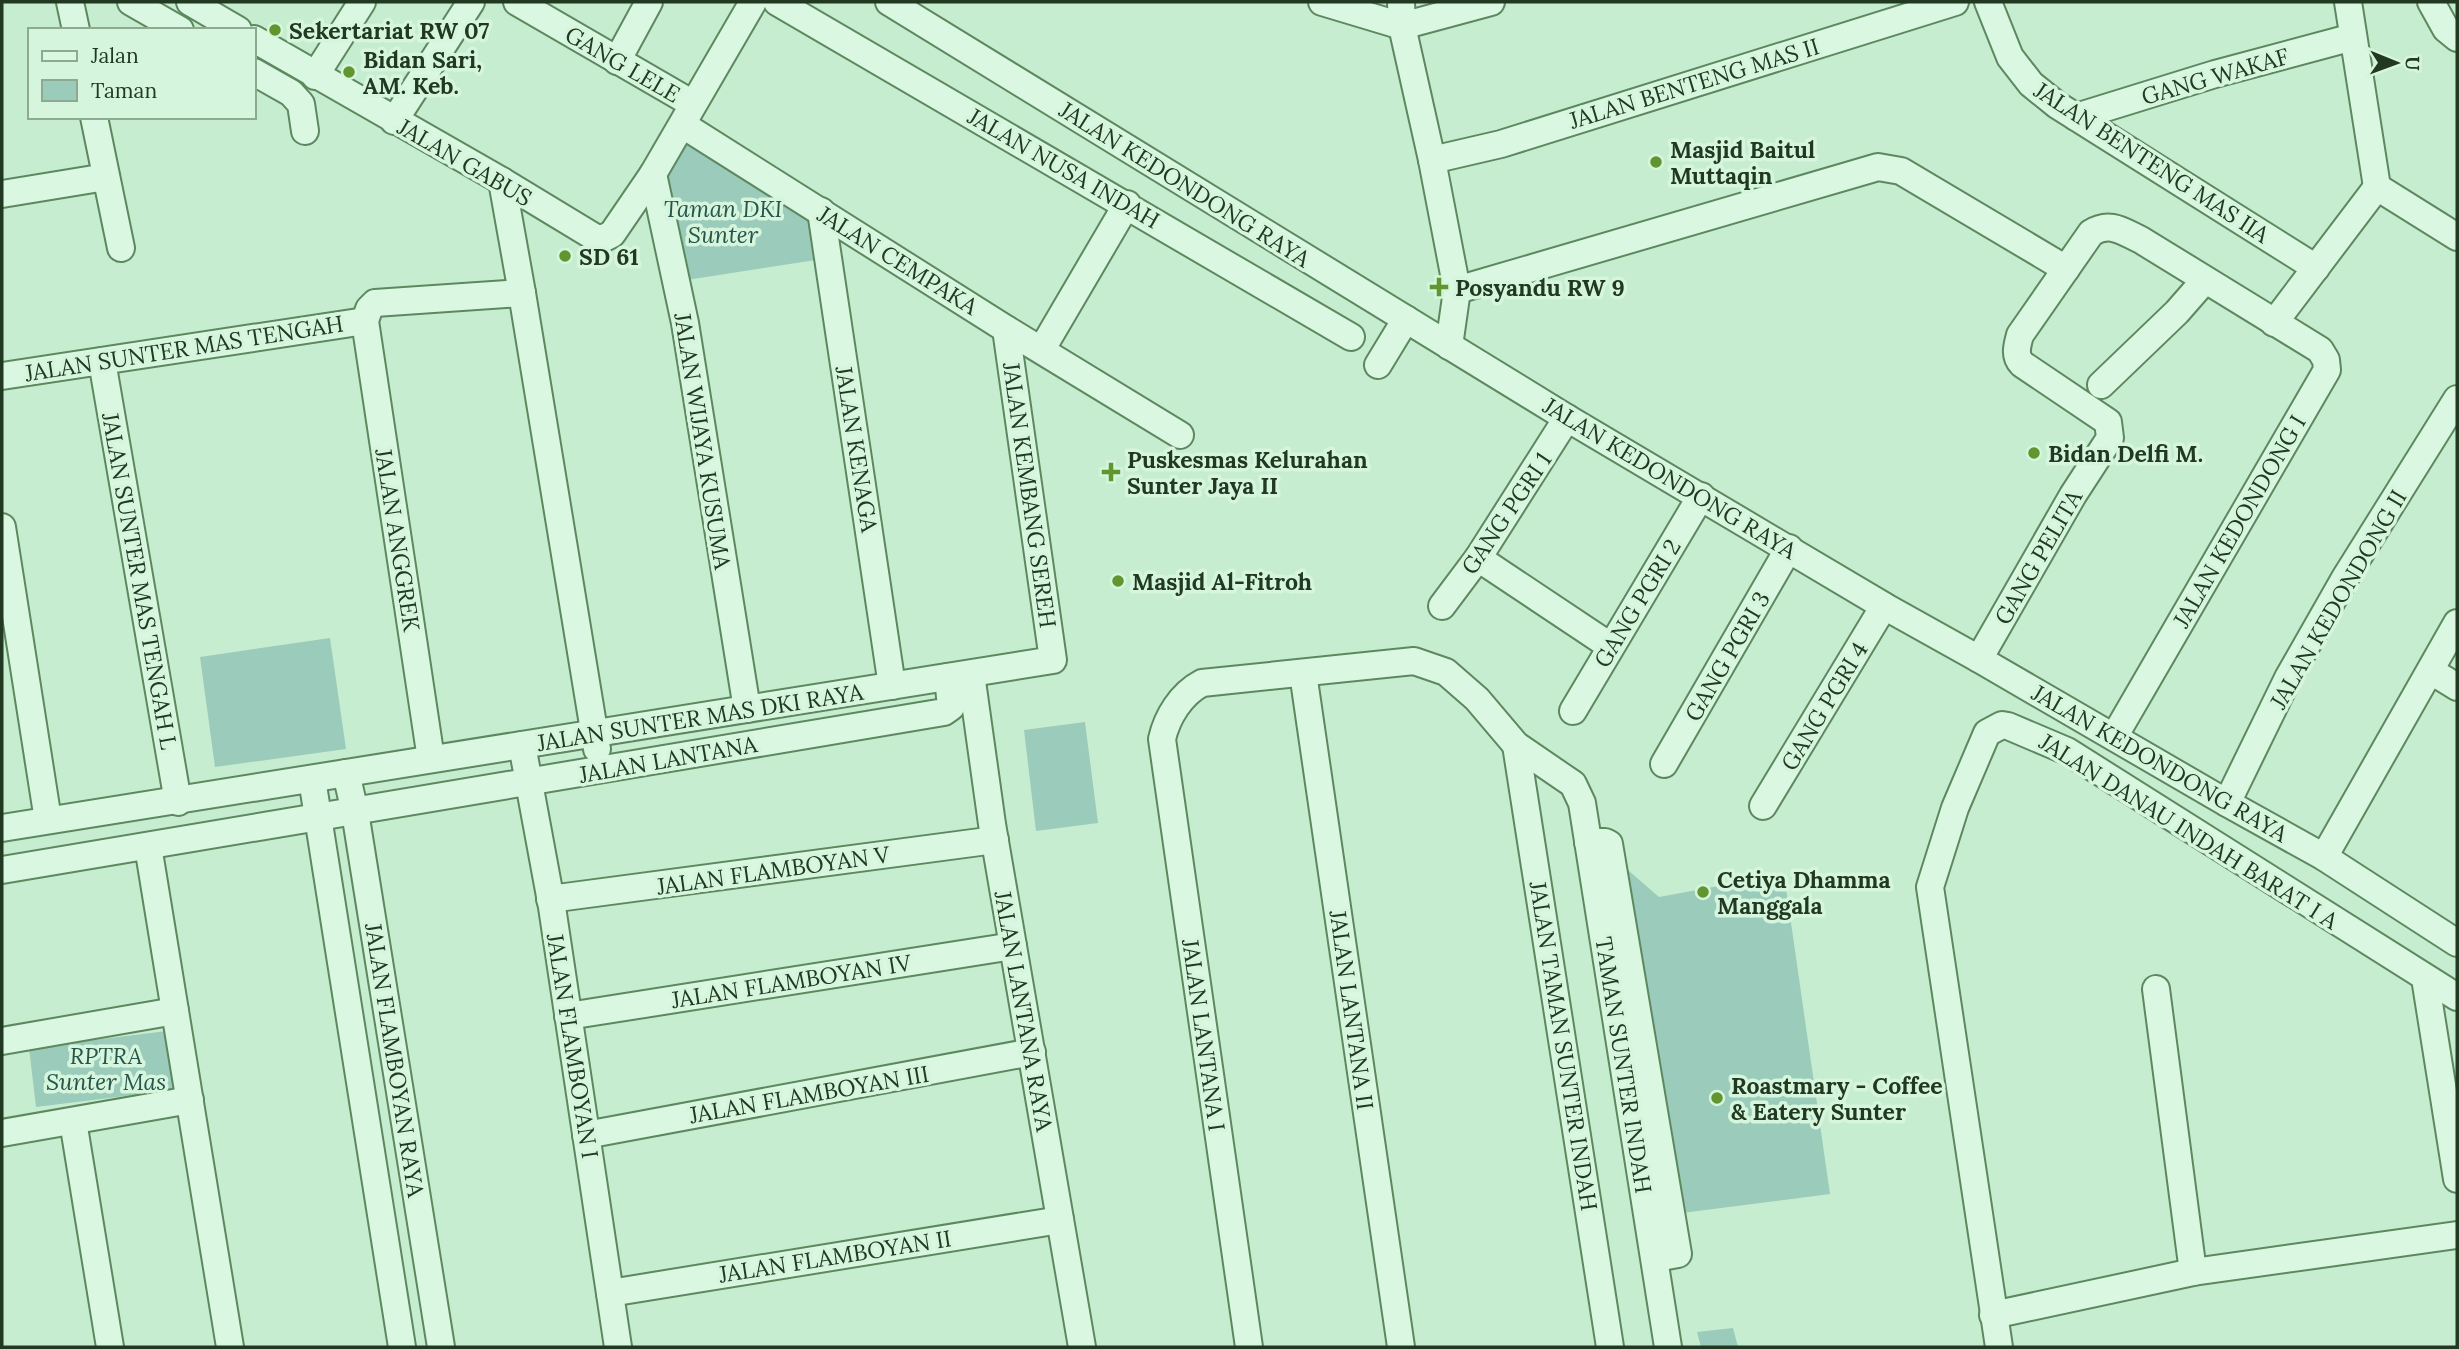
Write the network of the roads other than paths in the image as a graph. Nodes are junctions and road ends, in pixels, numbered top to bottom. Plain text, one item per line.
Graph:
1 (70, 2) edge
2 (131, 2) edge
3 (190, 2) edge
4 (362, 2) edge
5 (471, 2) edge
6 (517, 2) edge
7 (649, 2) edge
8 (753, 2) edge
9 (777, 2) edge
10 (889, 2) edge
11 (1322, 2) edge
12 (1491, 2) edge
13 (1955, 2) edge
14 (1988, 2) edge
15 (2348, 2) edge
16 (2431, 2) edge
17 (1394, 16) edge
18 (76, 28) edge
19 (176, 28) edge
20 (235, 28) edge
21 (2353, 37) junction
22 (2457, 38) edge
23 (256, 40) edge
24 (617, 61) junction
25 (256, 73) edge
26 (315, 76) junction
27 (688, 115) junction
28 (2076, 117) junction
29 (94, 119) edge
30 (394, 121) junction
31 (305, 131) dead end
32 (1432, 160) junction
33 (653, 174) junction
34 (106, 177) junction
35 (502, 181) junction
36 (2377, 187) junction
37 (2, 194) edge
38 (1127, 204) junction
39 (821, 212) junction
40 (2457, 237) edge
41 (121, 248) dead end
42 (2316, 268) junction
43 (2066, 269) junction
44 (2205, 280) junction
45 (1457, 290) junction
46 (522, 293) junction
47 (1406, 319) junction
48 (365, 321) junction
49 (2274, 323) junction
50 (1006, 329) junction
51 (1351, 337) dead end
52 (1449, 346) junction
53 (1042, 349) junction
54 (102, 360) junction
55 (1378, 365) dead end
56 (2, 376) edge
57 (2101, 385) dead end
58 (2457, 399) edge
59 (1567, 418) junction
60 (1180, 435) dead end
61 (1701, 496) junction
62 (2, 527) edge
63 (1789, 548) junction
64 (1478, 558) junction
65 (1442, 606) dead end
66 (1884, 606) junction
67 (2457, 623) edge
68 (1610, 646) junction
69 (1979, 659) junction
70 (1054, 660) joint
71 (2431, 671) junction
72 (1303, 673) junction
73 (960, 676) junction
74 (892, 686) junction
75 (2457, 687) edge
76 (747, 709) junction
77 (1573, 711) dead end
78 (594, 733) junction
79 (2114, 737) junction
80 (522, 745) junction
81 (1516, 746) junction
82 (431, 759) junction
83 (1664, 764) dead end
84 (600, 770) junction
85 (346, 773) junction
86 (312, 779) junction
87 (528, 783) junction
88 (178, 802) junction
89 (2227, 803) junction
90 (1763, 806) dead end
91 (355, 812) junction
92 (319, 818) junction
93 (48, 820) junction
94 (2, 828) edge
95 (995, 840) junction
96 (148, 846) junction
97 (2324, 857) junction
98 (2, 870) edge
99 (550, 899) junction
100 (2457, 943) edge
101 (1013, 946) junction
102 (2425, 978) junction
103 (2156, 989) dead end
104 (2457, 997) edge
105 (175, 1012) junction
106 (568, 1016) junction
107 (2, 1041) edge
108 (1031, 1052) junction
109 (190, 1100) junction
110 (73, 1121) junction
111 (2, 1133) edge
112 (586, 1135) junction
113 (2457, 1179) edge
114 (1060, 1220) junction
115 (2457, 1236) edge
116 (2193, 1272) junction
117 (610, 1293) junction
118 (1993, 1315) junction
119 (110, 1347) edge
120 (230, 1347) edge
121 (402, 1347) edge
122 (441, 1347) edge
123 (618, 1347) edge
124 (1082, 1347) edge
125 (1249, 1347) edge
126 (1401, 1347) edge
127 (1610, 1347) edge
128 (1668, 1347) edge
129 (1998, 1347) edge

1 - 18 street
2 - 19 street
3 - 20 street
4 - 26 street
5 - 30 street
6 - 24 street, GANG LELE
7 - 24 street
8 - 27 street
9 - 38 street, JALAN NUSA INDAH
10 - 47 street, JALAN KEDONDONG RAYA
11 - 17 street
12 - 17 street
13 - 32 street, JALAN BENTENG MAS II
14 - 28 street, JALAN BENTENG MAS IIA
15 - 21 street
16 - 22 street
17 - 32 street
21 - 28 street, GANG WAKAF
21 - 36 street
23 - 26 street, JALAN GABUS
24 - 27 street, GANG LELE
25 - 31 street
26 - 30 street, JALAN GABUS
27 - 33 street
27 - 39 street, JALAN CEMPAKA
28 - 42 street, JALAN BENTENG MAS IIA
29 - 34 street
30 - 35 street, JALAN GABUS
32 - 45 street
33 - 35 street, JALAN GABUS
33 - 76 street, JALAN WIJAYA KUSUMA
34 - 37 street
34 - 41 street
35 - 46 street
36 - 40 street
36 - 42 street
38 - 51 street, JALAN NUSA INDAH
38 - 53 street
39 - 50 street, JALAN CEMPAKA
39 - 74 street, JALAN KENAGA
42 - 49 street
43 - 44 street, JALAN KEDONDONG I
43 - 45 street
43 - 69 street, GANG PELITA
44 - 49 street, JALAN KEDONDONG I
44 - 57 street
45 - 52 street
46 - 48 street
46 - 78 street
47 - 52 street, JALAN KEDONDONG RAYA
47 - 55 street
48 - 54 street, JALAN SUNTER MAS TENGAH
48 - 82 street, JALAN ANGGREK
49 - 79 street, JALAN KEDONDONG I
50 - 53 street, JALAN CEMPAKA
50 - 70 street, JALAN KEMBANG SEREH
52 - 59 street, JALAN KEDONDONG RAYA
53 - 60 street, JALAN CEMPAKA
54 - 56 street, JALAN SUNTER MAS TENGAH
54 - 88 street, JALAN SUNTER MAS TENGAH L
58 - 89 street, JALAN KEDONDONG II
59 - 61 street, JALAN KEDONDONG RAYA
59 - 64 street, GANG PGRI 1
61 - 63 street, JALAN KEDONDONG RAYA
61 - 68 street, GANG PGRI 2
62 - 93 street
63 - 66 street, JALAN KEDONDONG RAYA
63 - 83 street, GANG PGRI 3
64 - 65 street, GANG PGRI 1
64 - 68 street
66 - 69 street, JALAN KEDONDONG RAYA
66 - 90 street, GANG PGRI 4
67 - 71 street
68 - 77 street, GANG PGRI 2
69 - 79 street, JALAN KEDONDONG RAYA
70 - 73 street, JALAN SUNTER MAS DKI RAYA
71 - 75 street
71 - 97 street
72 - 81 street
72 - 125 street, JALAN LANTANA I
72 - 126 street, JALAN LANTANA II
73 - 74 street, JALAN SUNTER MAS DKI RAYA
73 - 84 street, JALAN LANTANA
73 - 95 street, JALAN LANTANA RAYA
74 - 76 street, JALAN SUNTER MAS DKI RAYA
76 - 78 street, JALAN SUNTER MAS DKI RAYA
78 - 80 street, JALAN SUNTER MAS DKI RAYA
78 - 84 street
79 - 89 street, JALAN KEDONDONG RAYA
80 - 82 street, JALAN SUNTER MAS DKI RAYA
80 - 87 street, JALAN FLAMBOYAN I
81 - 127 street, JALAN TAMAN SUNTER INDAH
81 - 128 street, TAMAN SUNTER INDAH
82 - 85 street, JALAN SUNTER MAS DKI RAYA
84 - 87 street, JALAN LANTANA
85 - 86 street, JALAN SUNTER MAS DKI RAYA
85 - 91 street, JALAN FLAMBOYAN RAYA
86 - 88 street, JALAN SUNTER MAS DKI RAYA
86 - 92 street, JALAN FLAMBOYAN RAYA
87 - 91 street, JALAN LANTANA
87 - 99 street, JALAN FLAMBOYAN I
88 - 93 street, JALAN SUNTER MAS DKI RAYA
89 - 97 street, JALAN KEDONDONG RAYA
91 - 92 street, JALAN LANTANA
91 - 122 street, JALAN FLAMBOYAN RAYA
92 - 96 street, JALAN LANTANA
92 - 121 street, JALAN FLAMBOYAN RAYA
93 - 94 street, JALAN SUNTER MAS DKI RAYA
95 - 99 street, JALAN FLAMBOYAN V
95 - 101 street, JALAN LANTANA RAYA
96 - 98 street, JALAN LANTANA
96 - 105 street
97 - 100 street, JALAN KEDONDONG RAYA
99 - 106 street, JALAN FLAMBOYAN I
101 - 106 street, JALAN FLAMBOYAN IV
101 - 108 street, JALAN LANTANA RAYA
102 - 104 street, JALAN DANAU INDAH BARAT I A
102 - 113 street
102 - 118 street, JALAN DANAU INDAH BARAT I A
103 - 116 street
105 - 107 street
105 - 109 street
106 - 112 street, JALAN FLAMBOYAN I
108 - 112 street, JALAN FLAMBOYAN III
108 - 114 street, JALAN LANTANA RAYA
109 - 110 street
109 - 120 street
110 - 111 street
110 - 119 street
112 - 117 street, JALAN FLAMBOYAN I
114 - 117 street, JALAN FLAMBOYAN II
114 - 124 street, JALAN LANTANA RAYA
115 - 116 street
116 - 118 street
117 - 123 street, JALAN FLAMBOYAN I
118 - 129 street

